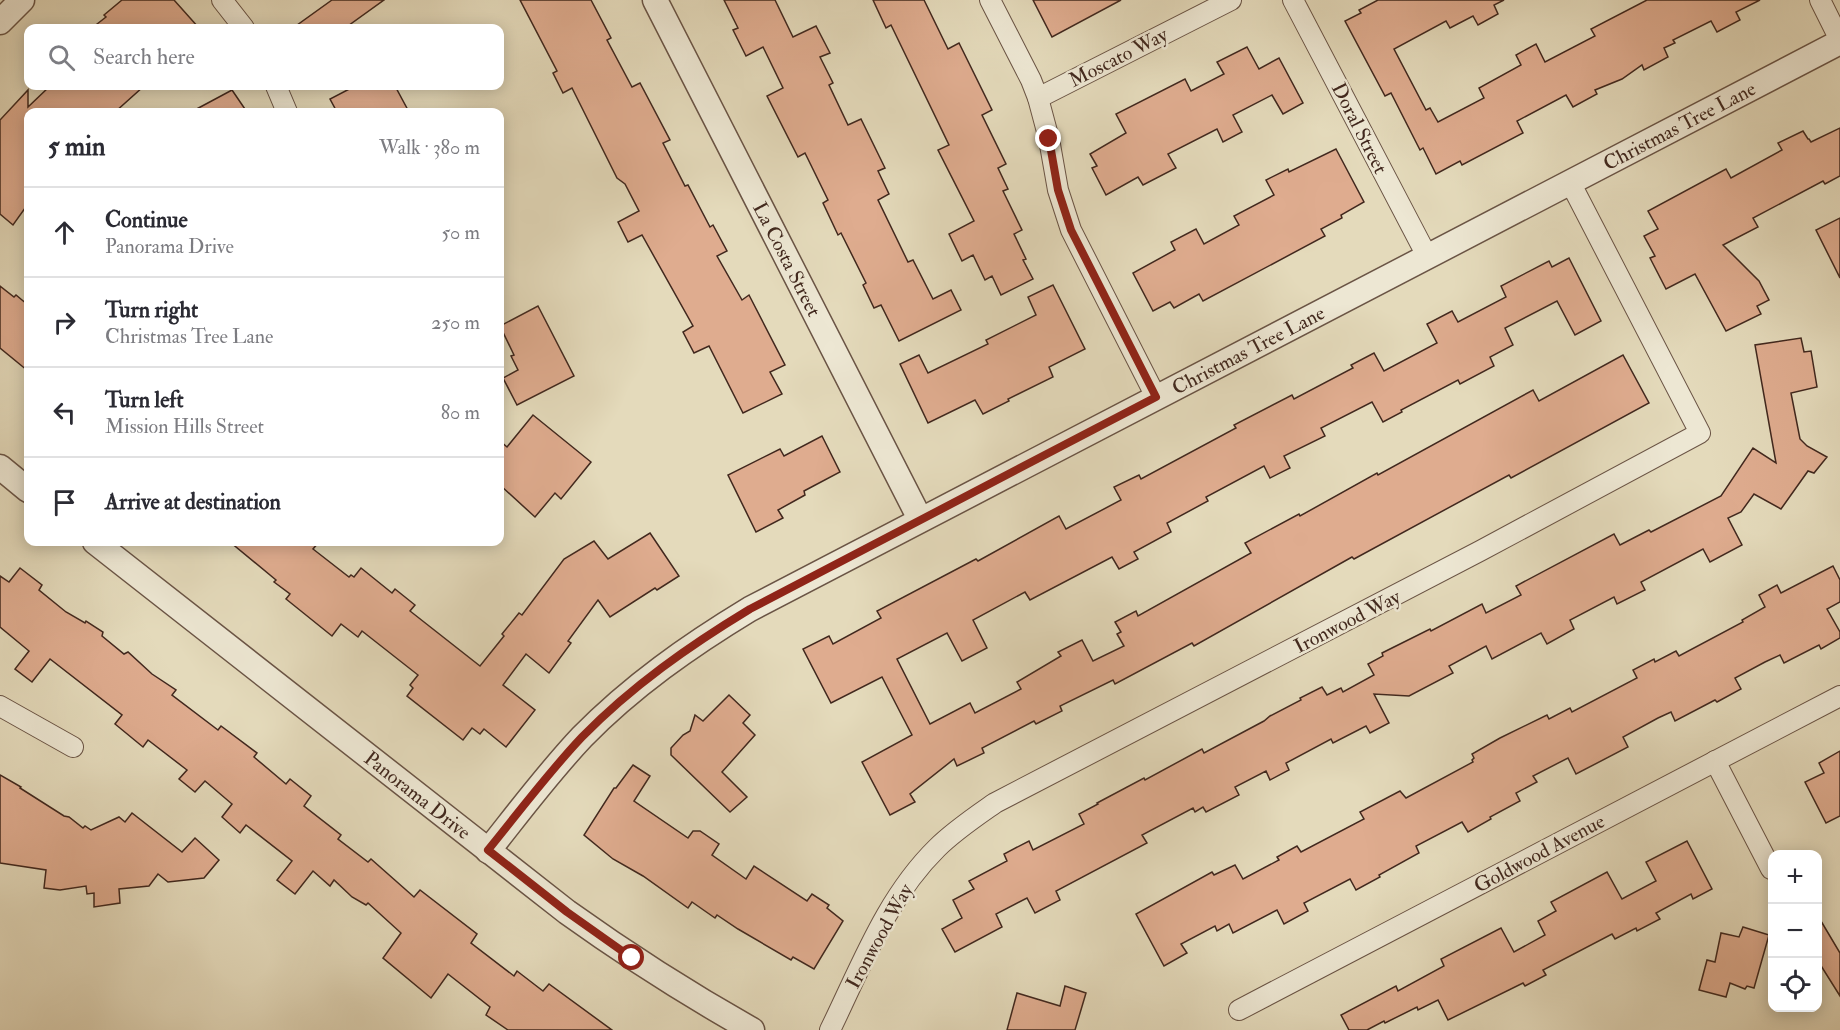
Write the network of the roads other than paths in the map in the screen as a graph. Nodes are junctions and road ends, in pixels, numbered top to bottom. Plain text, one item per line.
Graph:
1 (22, 0) edge
2 (222, 0) edge
3 (655, 0) edge
4 (990, 0) edge
5 (1231, 0) edge
6 (1293, 0) edge
7 (1820, 0) edge
8 (0, 22) edge
9 (241, 24) edge
10 (1840, 41) edge
11 (278, 90) edge
12 (1038, 98) junction
13 (284, 108) edge
14 (1570, 182) junction
15 (1426, 256) junction
16 (1156, 397) junction
17 (0, 467) edge
18 (24, 486) edge
19 (920, 519) junction
20 (100, 546) edge
21 (1840, 696) edge
22 (0, 706) edge
23 (73, 747) dead end
24 (1715, 761) junction
25 (488, 850) junction
26 (1768, 863) edge
27 (1239, 1010) dead end
28 (752, 1030) edge
29 (830, 1030) edge

1 - 8 street
2 - 9 street
3 - 19 street, La Costa Street
4 - 12 street
5 - 12 street, Moscato Way
6 - 15 street, Doral Street
7 - 10 street
10 - 14 street, Christmas Tree Lane
11 - 13 street
12 - 16 street
14 - 15 street, Christmas Tree Lane
14 - 29 street, Ironwood Way
15 - 16 street, Christmas Tree Lane
16 - 19 street, Christmas Tree Lane
17 - 18 street
19 - 25 street, Christmas Tree Lane
20 - 25 street, Panorama Drive
21 - 24 street, Goldwood Avenue
22 - 23 street
24 - 26 street
24 - 27 street, Goldwood Avenue
25 - 28 street, Panorama Drive

